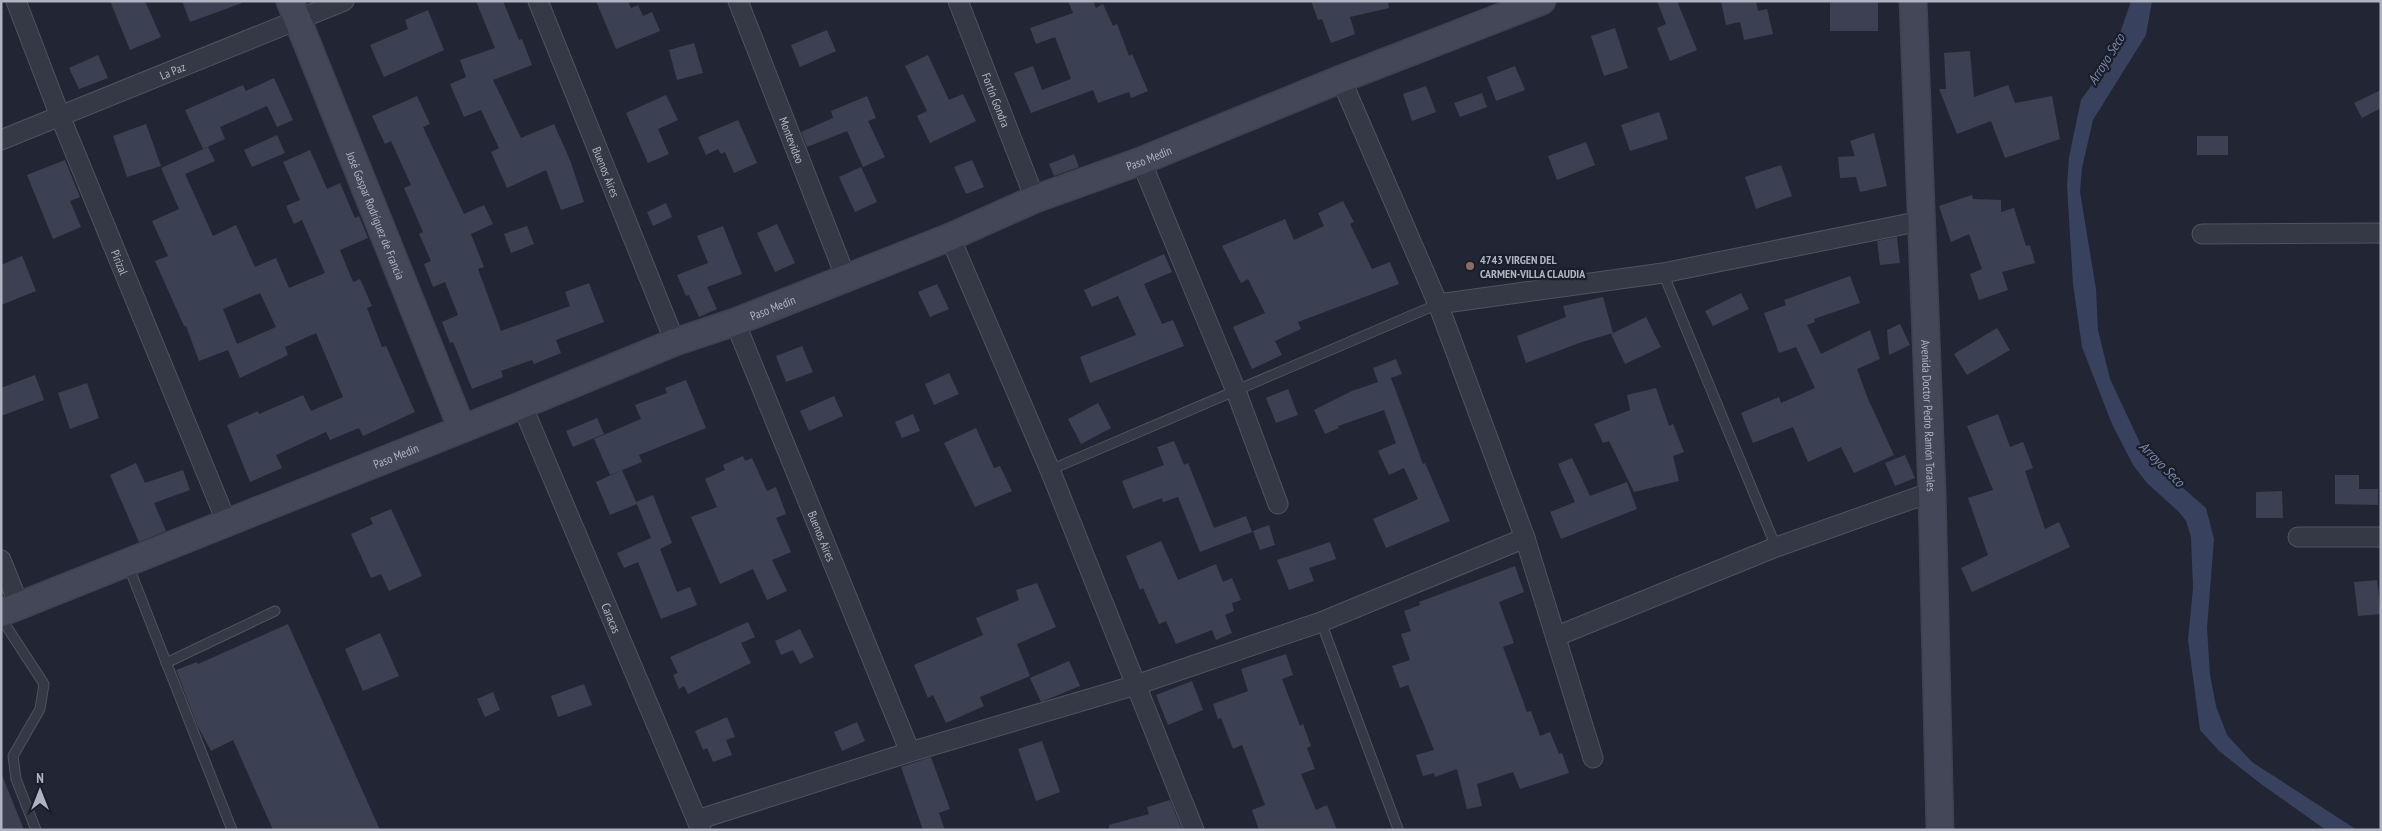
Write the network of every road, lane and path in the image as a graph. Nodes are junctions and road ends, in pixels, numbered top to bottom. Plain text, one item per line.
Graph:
1 (16, 1) edge
2 (344, 1) edge
3 (538, 1) edge
4 (738, 1) edge
5 (959, 1) edge
6 (1542, 1) edge
7 (1913, 1) edge
8 (293, 11) edge
9 (1341, 79) junction
10 (60, 116) junction
11 (1, 140) edge
12 (1141, 161) junction
13 (1035, 200) junction
14 (1921, 221) junction
15 (2381, 233) edge
16 (2202, 234) dead end
17 (950, 237) junction
18 (1663, 273) junction
19 (846, 278) junction
20 (1438, 304) junction
21 (735, 322) junction
22 (675, 342) junction
23 (1236, 392) junction
24 (522, 405) junction
25 (462, 429) junction
26 (1050, 470) junction
27 (1932, 492) junction
28 (1278, 504) dead end
29 (227, 523) junction
30 (2298, 537) dead end
31 (2381, 537) edge
32 (1525, 538) junction
33 (1776, 547) junction
34 (1, 560) edge
35 (127, 563) junction
36 (275, 611) dead end
37 (7, 612) edge
38 (1321, 622) junction
39 (1557, 636) junction
40 (166, 663) junction
41 (1136, 685) junction
42 (910, 752) junction
43 (1593, 758) dead end
44 (699, 825) edge
45 (1398, 829) edge
46 (36, 830) edge
47 (232, 830) edge
48 (1194, 830) edge
49 (1940, 830) edge

1 - 10 street, Pirizal
2 - 8 street, La Paz
3 - 22 street, Buenos Aires
4 - 19 street, Montevideo
5 - 13 street, Fortín Gondra
6 - 9 street, Paso Medin
7 - 14 street, Avenida Doctor Pedro Ramón Torales
8 - 10 street, La Paz
8 - 25 street, José Gaspar Rodríguez de Francia
9 - 12 street, Paso Medin
9 - 20 street
10 - 11 street, La Paz
10 - 29 street, Pirizal
12 - 13 street, Paso Medin
12 - 23 street
13 - 17 street, Paso Medin
14 - 18 street
14 - 27 street, Avenida Doctor Pedro Ramón Torales
15 - 16 street
17 - 19 street, Paso Medin
17 - 26 street
18 - 20 street
18 - 33 lane
19 - 21 street, Paso Medin
20 - 23 lane
20 - 32 street
21 - 22 street, Paso Medin
21 - 42 street, Buenos Aires
22 - 24 street, Paso Medin
23 - 26 lane
23 - 28 street
24 - 25 street, Paso Medin
24 - 44 street, Caracas
25 - 29 street, Paso Medin
26 - 41 street
27 - 33 street
27 - 49 street, Avenida Doctor Pedro Ramón Torales
29 - 35 street, Paso Medin
30 - 31 street
32 - 38 street
32 - 39 street
33 - 39 street
34 - 37 street
35 - 37 street, Paso Medin
35 - 40 lane
36 - 40 lane
37 - 46 lane
38 - 41 street
38 - 45 lane
39 - 43 street
40 - 47 lane
41 - 42 street
41 - 48 street
42 - 44 street

